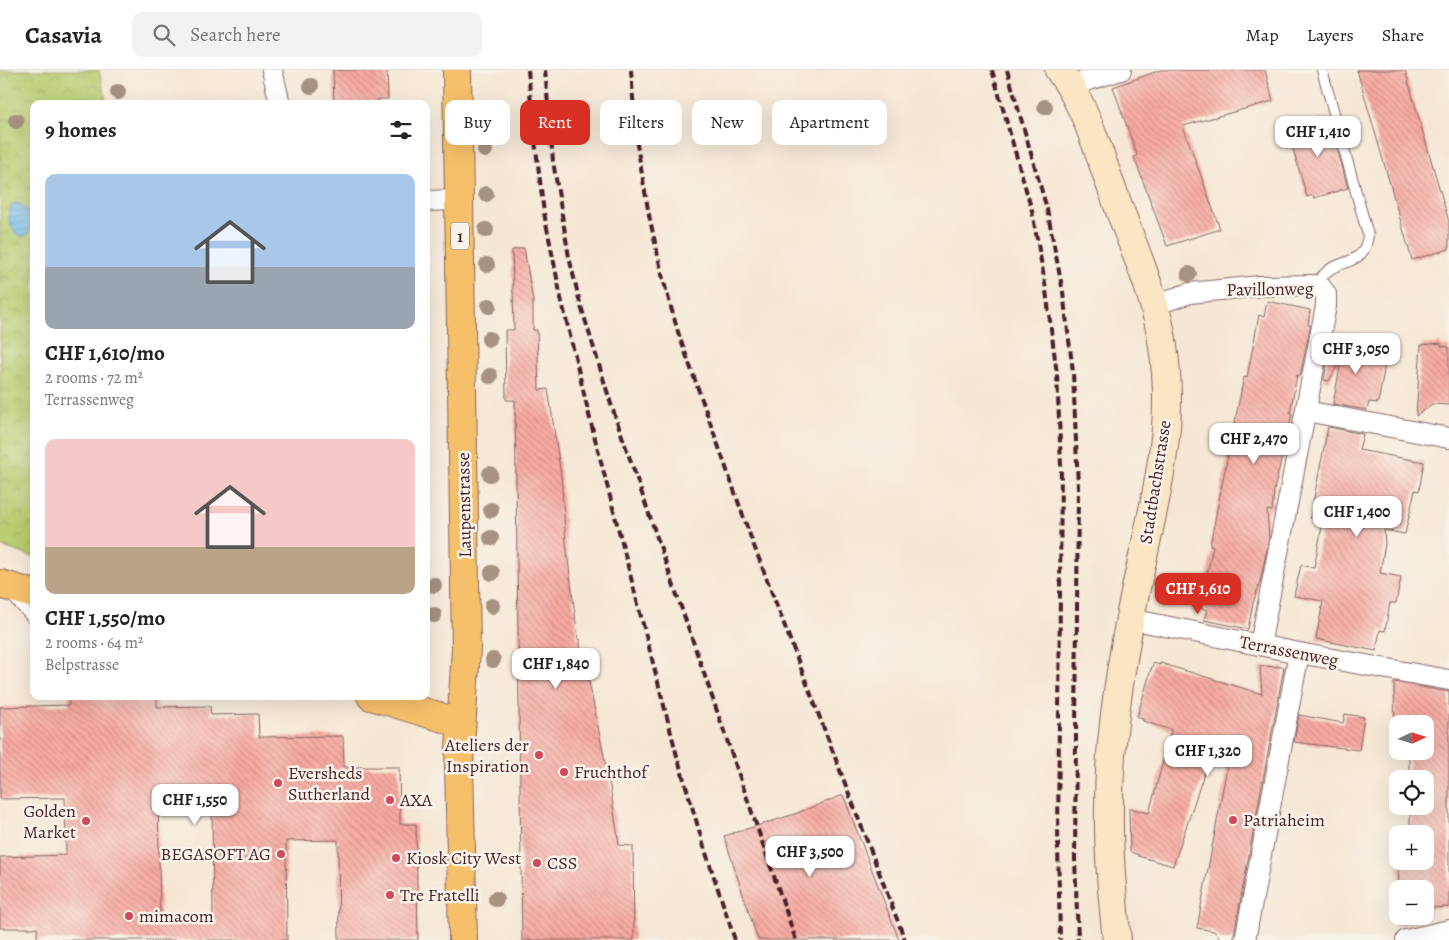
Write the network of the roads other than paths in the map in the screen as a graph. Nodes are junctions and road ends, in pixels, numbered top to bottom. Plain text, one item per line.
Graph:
1 (272, 70) edge
2 (458, 70) edge
3 (1121, 70) edge
4 (1322, 70) edge
5 (1065, 78) edge
6 (279, 100) edge
7 (459, 200) junction
8 (430, 201) edge
9 (1314, 285) junction
10 (1154, 305) junction
11 (1306, 411) junction
12 (1449, 438) edge
13 (1, 584) edge
14 (30, 593) edge
15 (30, 616) edge
16 (1130, 619) junction
17 (1260, 645) junction
18 (1299, 653) junction
19 (1449, 680) edge
20 (384, 700) edge
21 (460, 723) junction
22 (1449, 930) edge
23 (463, 940) edge
24 (1118, 940) edge
25 (1245, 940) edge
26 (1406, 940) edge

1 - 6 street
2 - 7 main road, Laupenstrasse / 1
3 - 5 street
4 - 9 lane
5 - 10 main road, Stadtbachstrasse
7 - 8 street
7 - 21 main road, Laupenstrasse / 1
9 - 10 street, Pavillonweg
9 - 11 street, Pavillonweg
10 - 16 main road, Stadtbachstrasse
11 - 12 street
11 - 17 street, Pavillonweg
13 - 14 main road
13 - 15 lane
16 - 17 street, Terrassenweg
16 - 24 main road, Stadtbachstrasse
17 - 18 street, Terrassenweg
18 - 19 street, Terrassenweg
18 - 25 street
20 - 21 main road
21 - 23 main road, Laupenstrasse / 1
22 - 26 street

